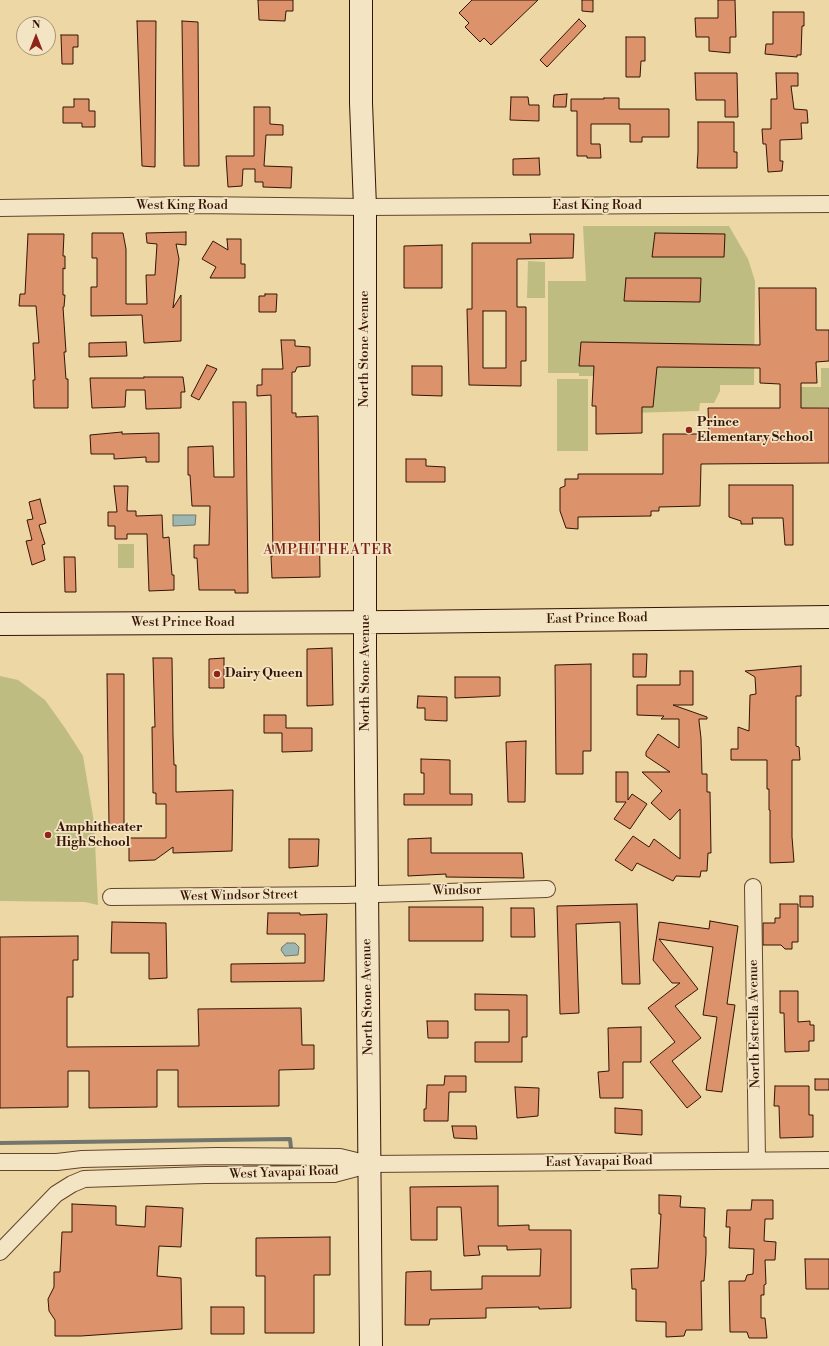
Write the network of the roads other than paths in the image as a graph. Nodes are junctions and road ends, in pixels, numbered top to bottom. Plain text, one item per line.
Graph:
1 (361, 0) edge
2 (829, 204) edge
3 (365, 207) junction
4 (0, 208) edge
5 (829, 617) edge
6 (365, 622) junction
7 (0, 624) edge
8 (753, 887) dead end
9 (547, 889) dead end
10 (367, 893) junction
11 (111, 897) dead end
12 (757, 1160) junction
13 (829, 1160) edge
14 (0, 1162) edge
15 (369, 1164) junction
16 (0, 1252) edge
17 (371, 1346) edge

1 - 3 main road, North Stone Avenue
2 - 3 street, East King Road
3 - 4 street, West King Road
3 - 6 main road, North Stone Avenue
5 - 6 main road, East Prince Road
6 - 7 main road, West Prince Road
6 - 10 main road, North Stone Avenue
8 - 12 street, North Estrella Avenue
9 - 10 street, Windsor
10 - 11 street, West Windsor Street
10 - 15 main road, North Stone Avenue
12 - 13 street, East Yavapai Road
12 - 15 street, East Yavapai Road
14 - 15 street, West Yavapai Road
15 - 16 street, West Yavapai Road
15 - 17 main road, North Stone Avenue

